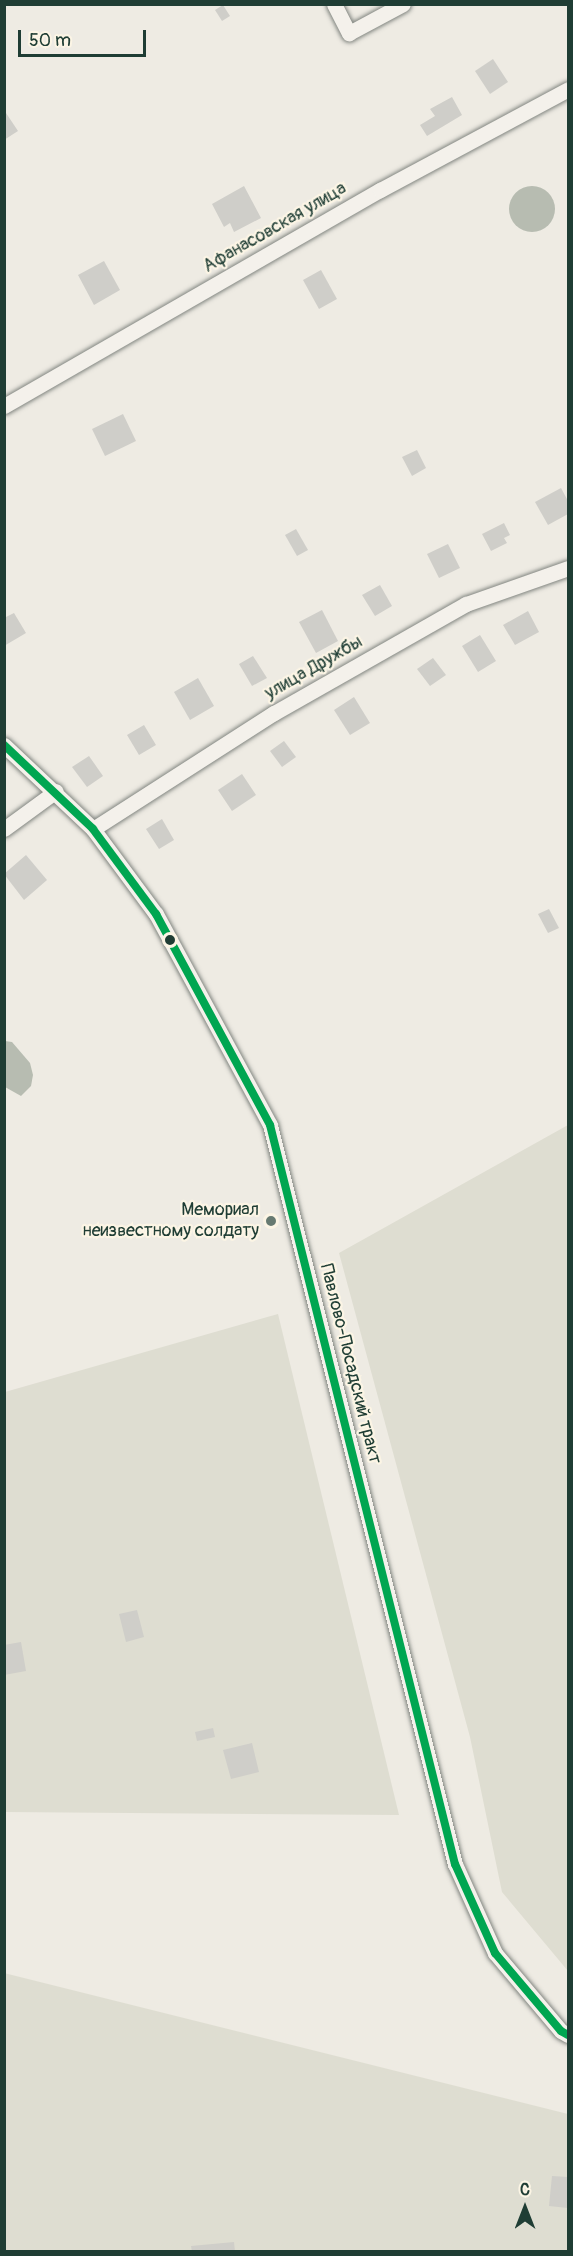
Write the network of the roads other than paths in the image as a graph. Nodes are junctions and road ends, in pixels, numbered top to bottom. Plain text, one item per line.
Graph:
1 (334, 4) edge
2 (403, 4) edge
3 (568, 89) edge
4 (4, 406) edge
5 (568, 568) edge
6 (4, 745) edge
7 (56, 791) junction
8 (4, 829) edge
9 (93, 829) junction
10 (568, 2035) edge

1 - 2 street
3 - 4 street, Афанасовская улица
5 - 9 street, улица Дружбы
6 - 7 street, Павлово-Посадский тракт
7 - 8 street
7 - 9 street, Павлово-Посадский тракт
9 - 10 street, Павлово-Посадский тракт

